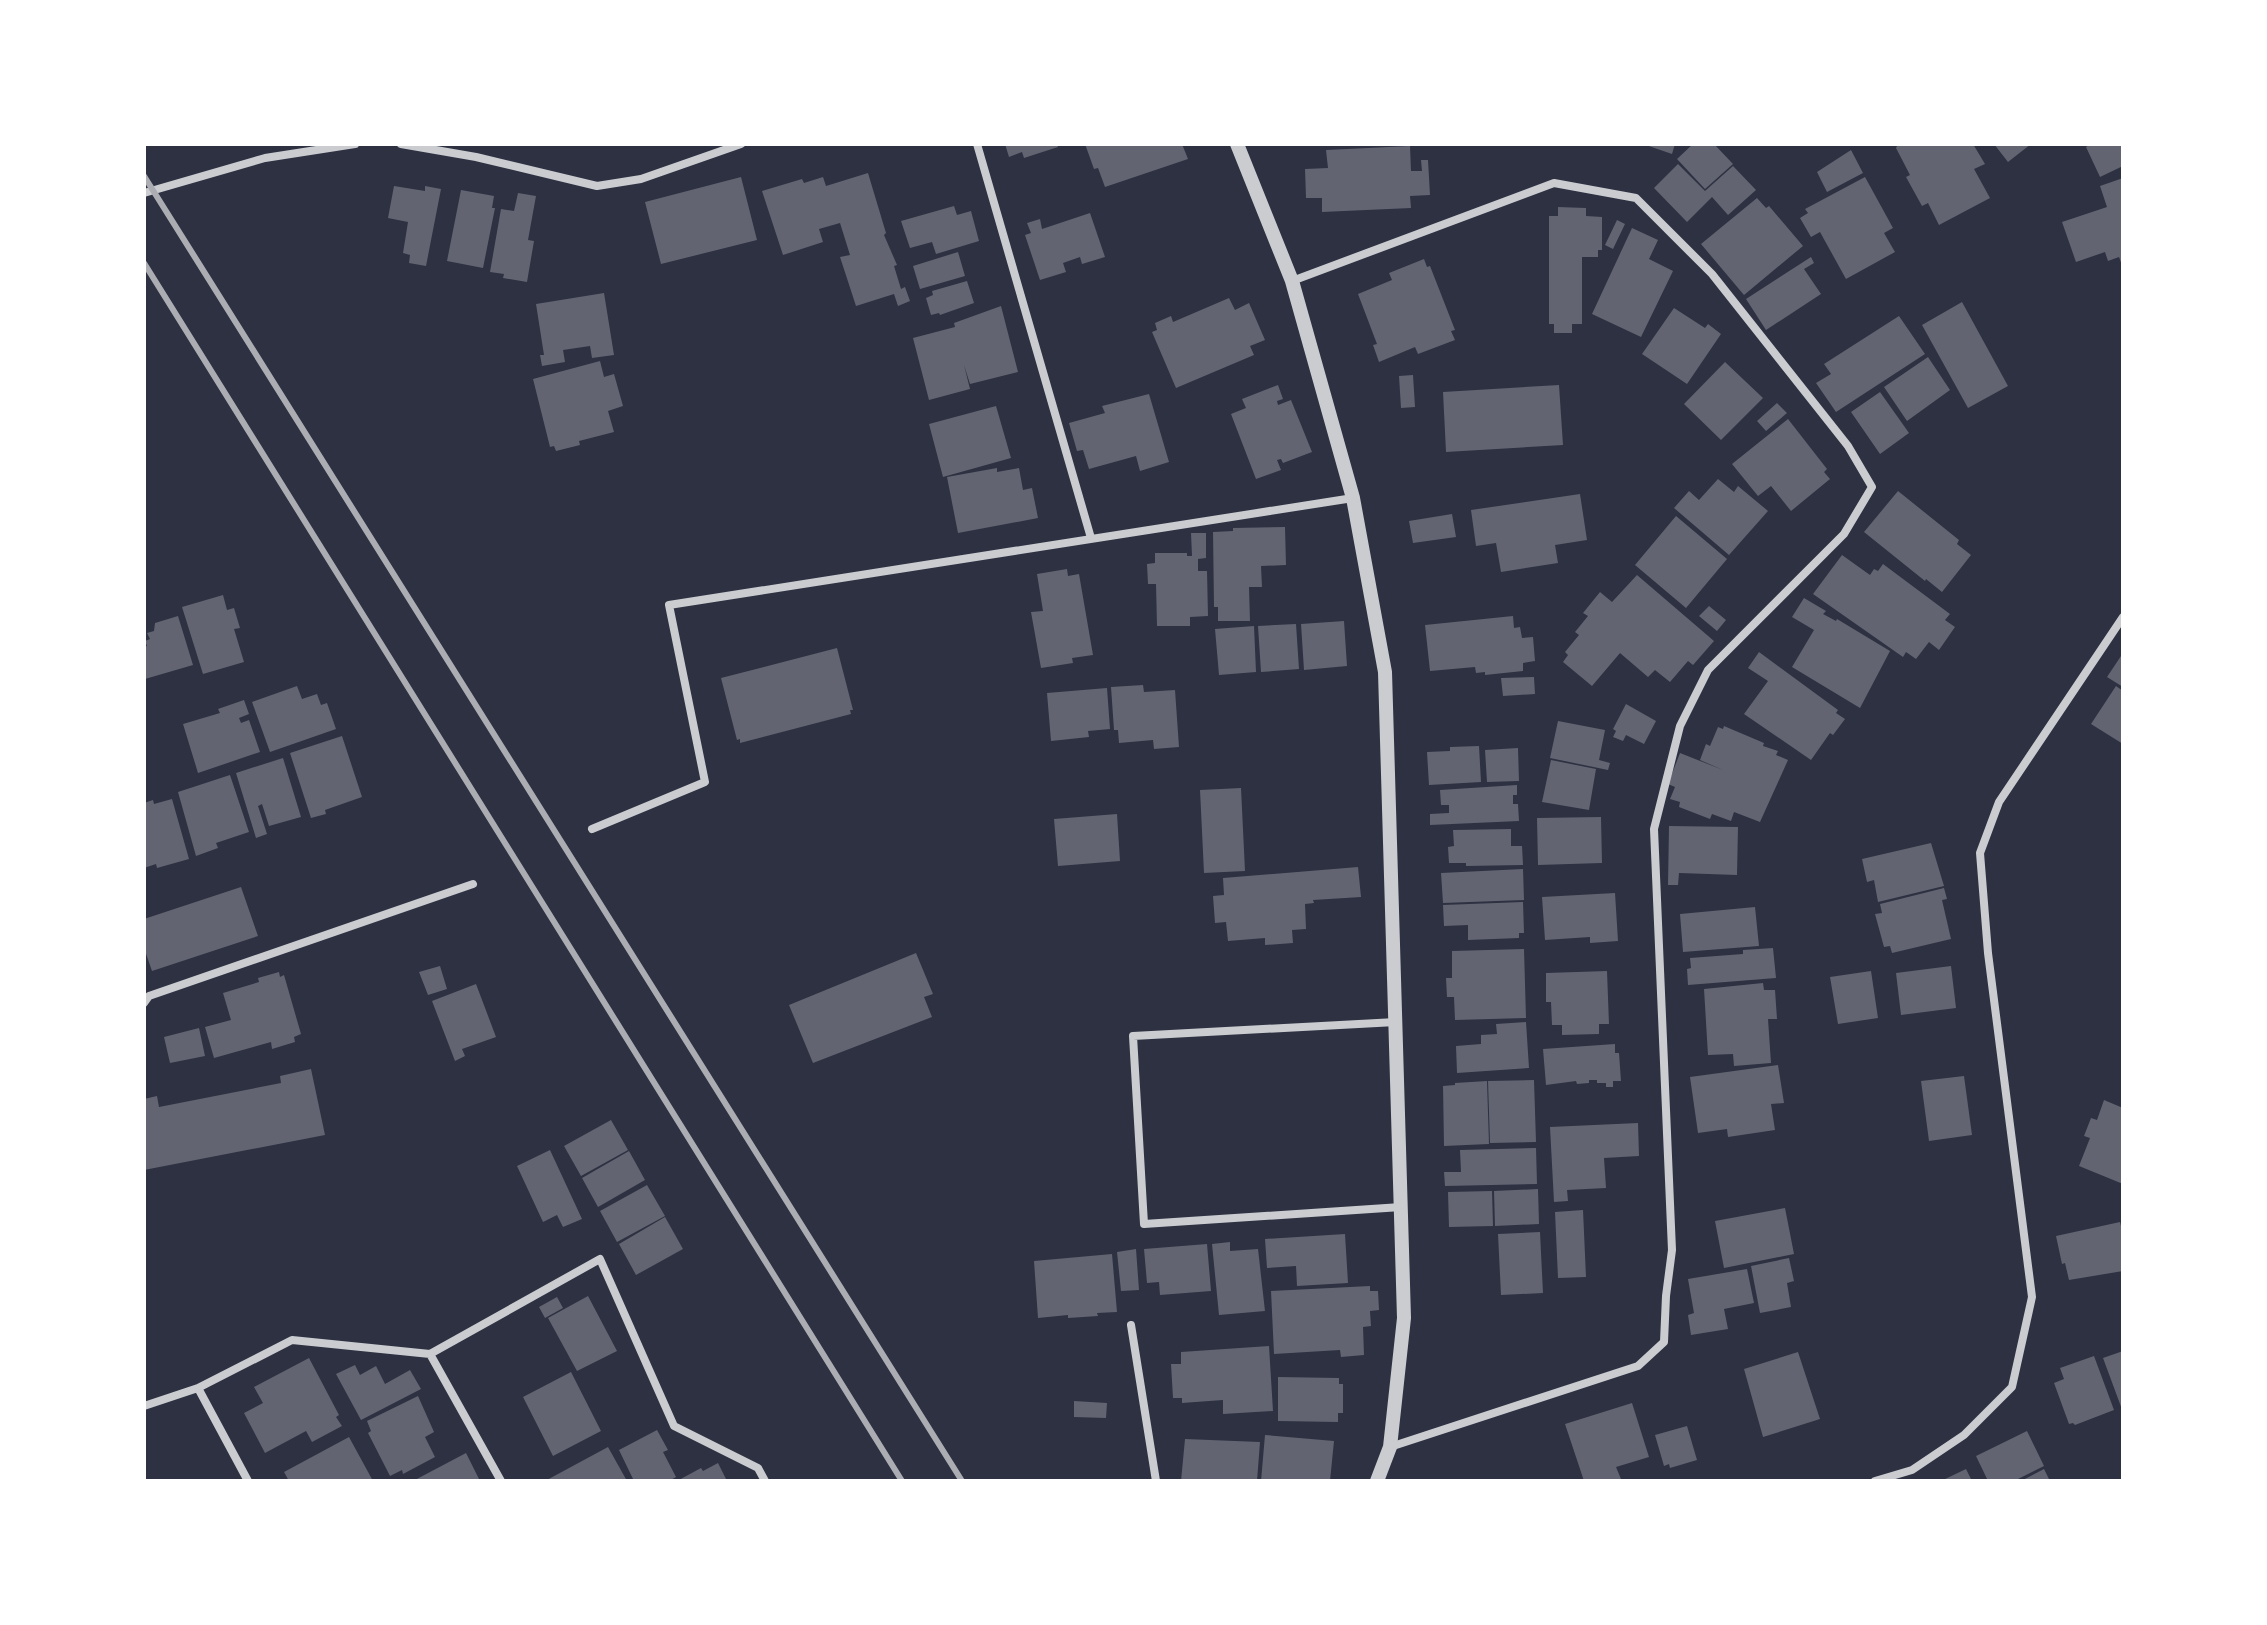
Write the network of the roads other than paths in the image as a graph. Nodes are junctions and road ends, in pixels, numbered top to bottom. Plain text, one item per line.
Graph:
1 (355, 144) edge
2 (401, 144) edge
3 (741, 144) edge
4 (977, 144) edge
5 (1237, 144) edge
6 (144, 193) edge
7 (1292, 281) junction
8 (1353, 498) junction
9 (1091, 538) junction
10 (2123, 617) edge
11 (592, 829) dead end
12 (473, 884) dead end
13 (144, 1003) edge
14 (1396, 1022) junction
15 (1401, 1207) junction
16 (1131, 1325) dead end
17 (430, 1354) junction
18 (198, 1388) junction
19 (144, 1406) edge
20 (1390, 1447) junction
21 (248, 1481) edge
22 (501, 1481) edge
23 (765, 1481) edge
24 (1156, 1481) edge
25 (1377, 1481) edge
26 (1875, 1481) edge

1 - 6 street
2 - 3 street
4 - 9 street
5 - 7 street
7 - 8 street
7 - 20 street
8 - 9 street
8 - 14 street
9 - 11 street
10 - 26 street
12 - 13 street
14 - 15 street
14 - 15 street
15 - 20 street
16 - 24 street
17 - 18 street
17 - 22 street
17 - 23 street
18 - 19 street
18 - 21 street
20 - 25 street

